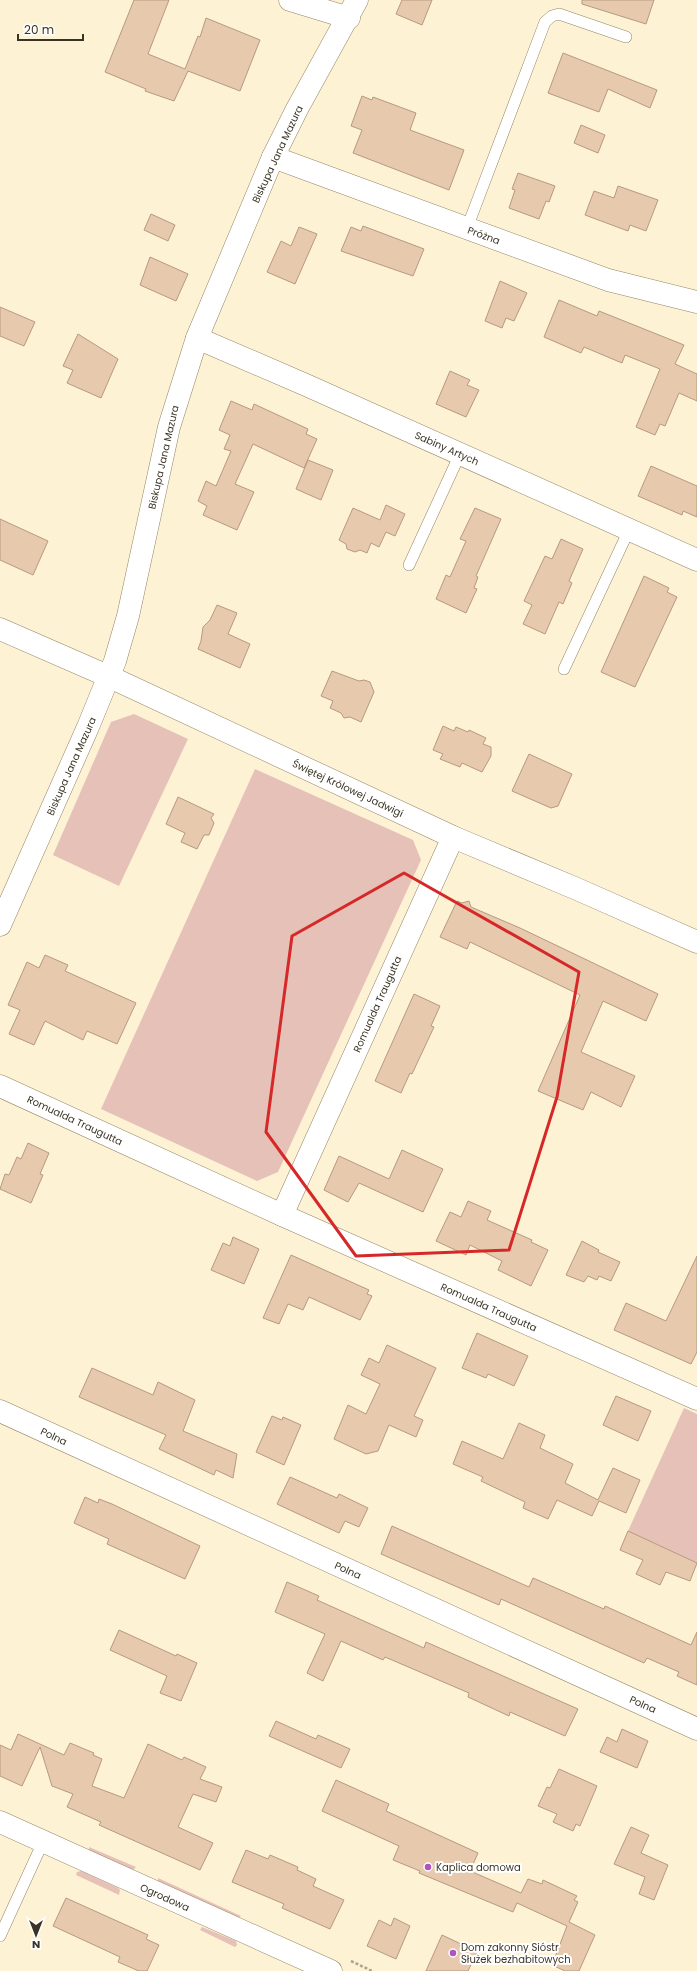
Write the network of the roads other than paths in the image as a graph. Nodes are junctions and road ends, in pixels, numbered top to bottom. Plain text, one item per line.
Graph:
1 (290, 0) edge
2 (353, 9) edge
3 (626, 37) dead end
4 (273, 157) junction
5 (466, 228) junction
6 (697, 302) edge
7 (197, 338) junction
8 (460, 454) junction
9 (629, 530) junction
10 (697, 560) edge
11 (409, 565) dead end
12 (0, 629) edge
13 (564, 669) dead end
14 (110, 677) junction
15 (453, 837) junction
16 (0, 925) edge
17 (697, 942) edge
18 (0, 1086) edge
19 (282, 1214) junction
20 (697, 1399) edge
21 (0, 1411) edge
22 (697, 1729) edge
23 (0, 1822) edge
24 (43, 1842) junction
25 (0, 1936) edge
26 (331, 1971) edge

1 - 2 street
2 - 4 street, Biskupa Jana Mazura
3 - 5 lane
4 - 5 street, Próżna
4 - 7 street, Biskupa Jana Mazura
5 - 6 street, Próżna
7 - 8 street, Sabiny Artych
7 - 14 street, Biskupa Jana Mazura
8 - 9 street, Sabiny Artych
8 - 11 lane
9 - 10 street, Sabiny Artych
9 - 13 lane
12 - 14 street, Świętej Królowej Jadwigi
14 - 15 street, Świętej Królowej Jadwigi
14 - 16 street, Biskupa Jana Mazura
15 - 17 street, Świętej Królowej Jadwigi
15 - 19 street, Romualda Traugutta
18 - 19 street, Romualda Traugutta
19 - 20 street, Romualda Traugutta
21 - 22 street, Polna
23 - 24 street, Ogrodowa
24 - 25 lane
24 - 26 street, Ogrodowa

